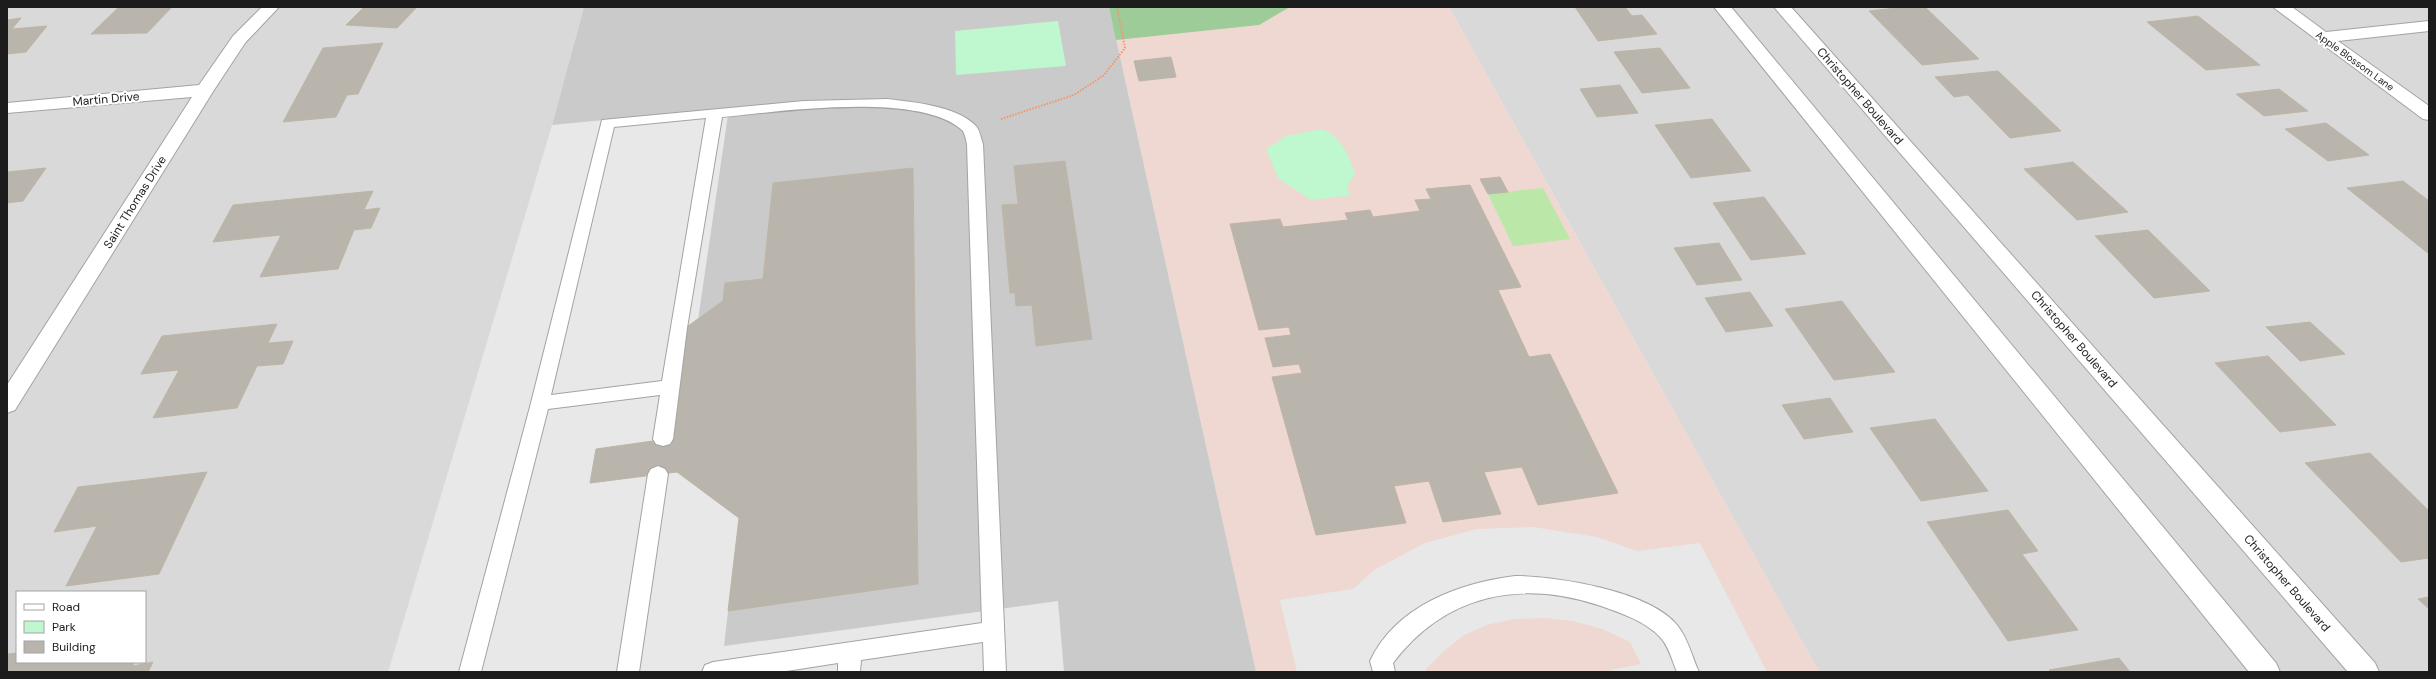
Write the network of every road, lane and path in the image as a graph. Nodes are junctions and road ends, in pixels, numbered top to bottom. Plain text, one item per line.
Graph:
1 (271, 7) edge
2 (1117, 7) edge
3 (1722, 7) edge
4 (1782, 7) edge
5 (2281, 7) edge
6 (2429, 26) edge
7 (2323, 37) junction
8 (205, 90) junction
9 (7, 108) edge
10 (715, 112) junction
11 (2429, 115) edge
12 (970, 129) junction
13 (671, 387) junction
14 (540, 403) junction
15 (7, 404) edge
16 (663, 439) dead end
17 (658, 474) dead end
18 (993, 631) junction
19 (849, 662) edge
20 (470, 672) edge
21 (628, 672) edge
22 (713, 672) edge
23 (995, 672) edge
24 (1384, 672) edge
25 (1688, 672) edge
26 (2266, 672) edge
27 (2365, 672) edge

1 - 8 street, Saint Thomas Drive
2 - 12 path
3 - 26 street
4 - 27 street, Christopher Boulevard
5 - 7 street, Apple Blossom Lane
6 - 7 street
7 - 11 street, Apple Blossom Lane
8 - 9 street, Martin Drive
8 - 15 street, Saint Thomas Drive
10 - 12 lane
10 - 13 lane
10 - 14 lane
12 - 18 lane
13 - 14 lane
13 - 16 lane
14 - 20 lane
17 - 21 lane
18 - 19 lane
18 - 23 lane
19 - 22 lane
24 - 25 lane

